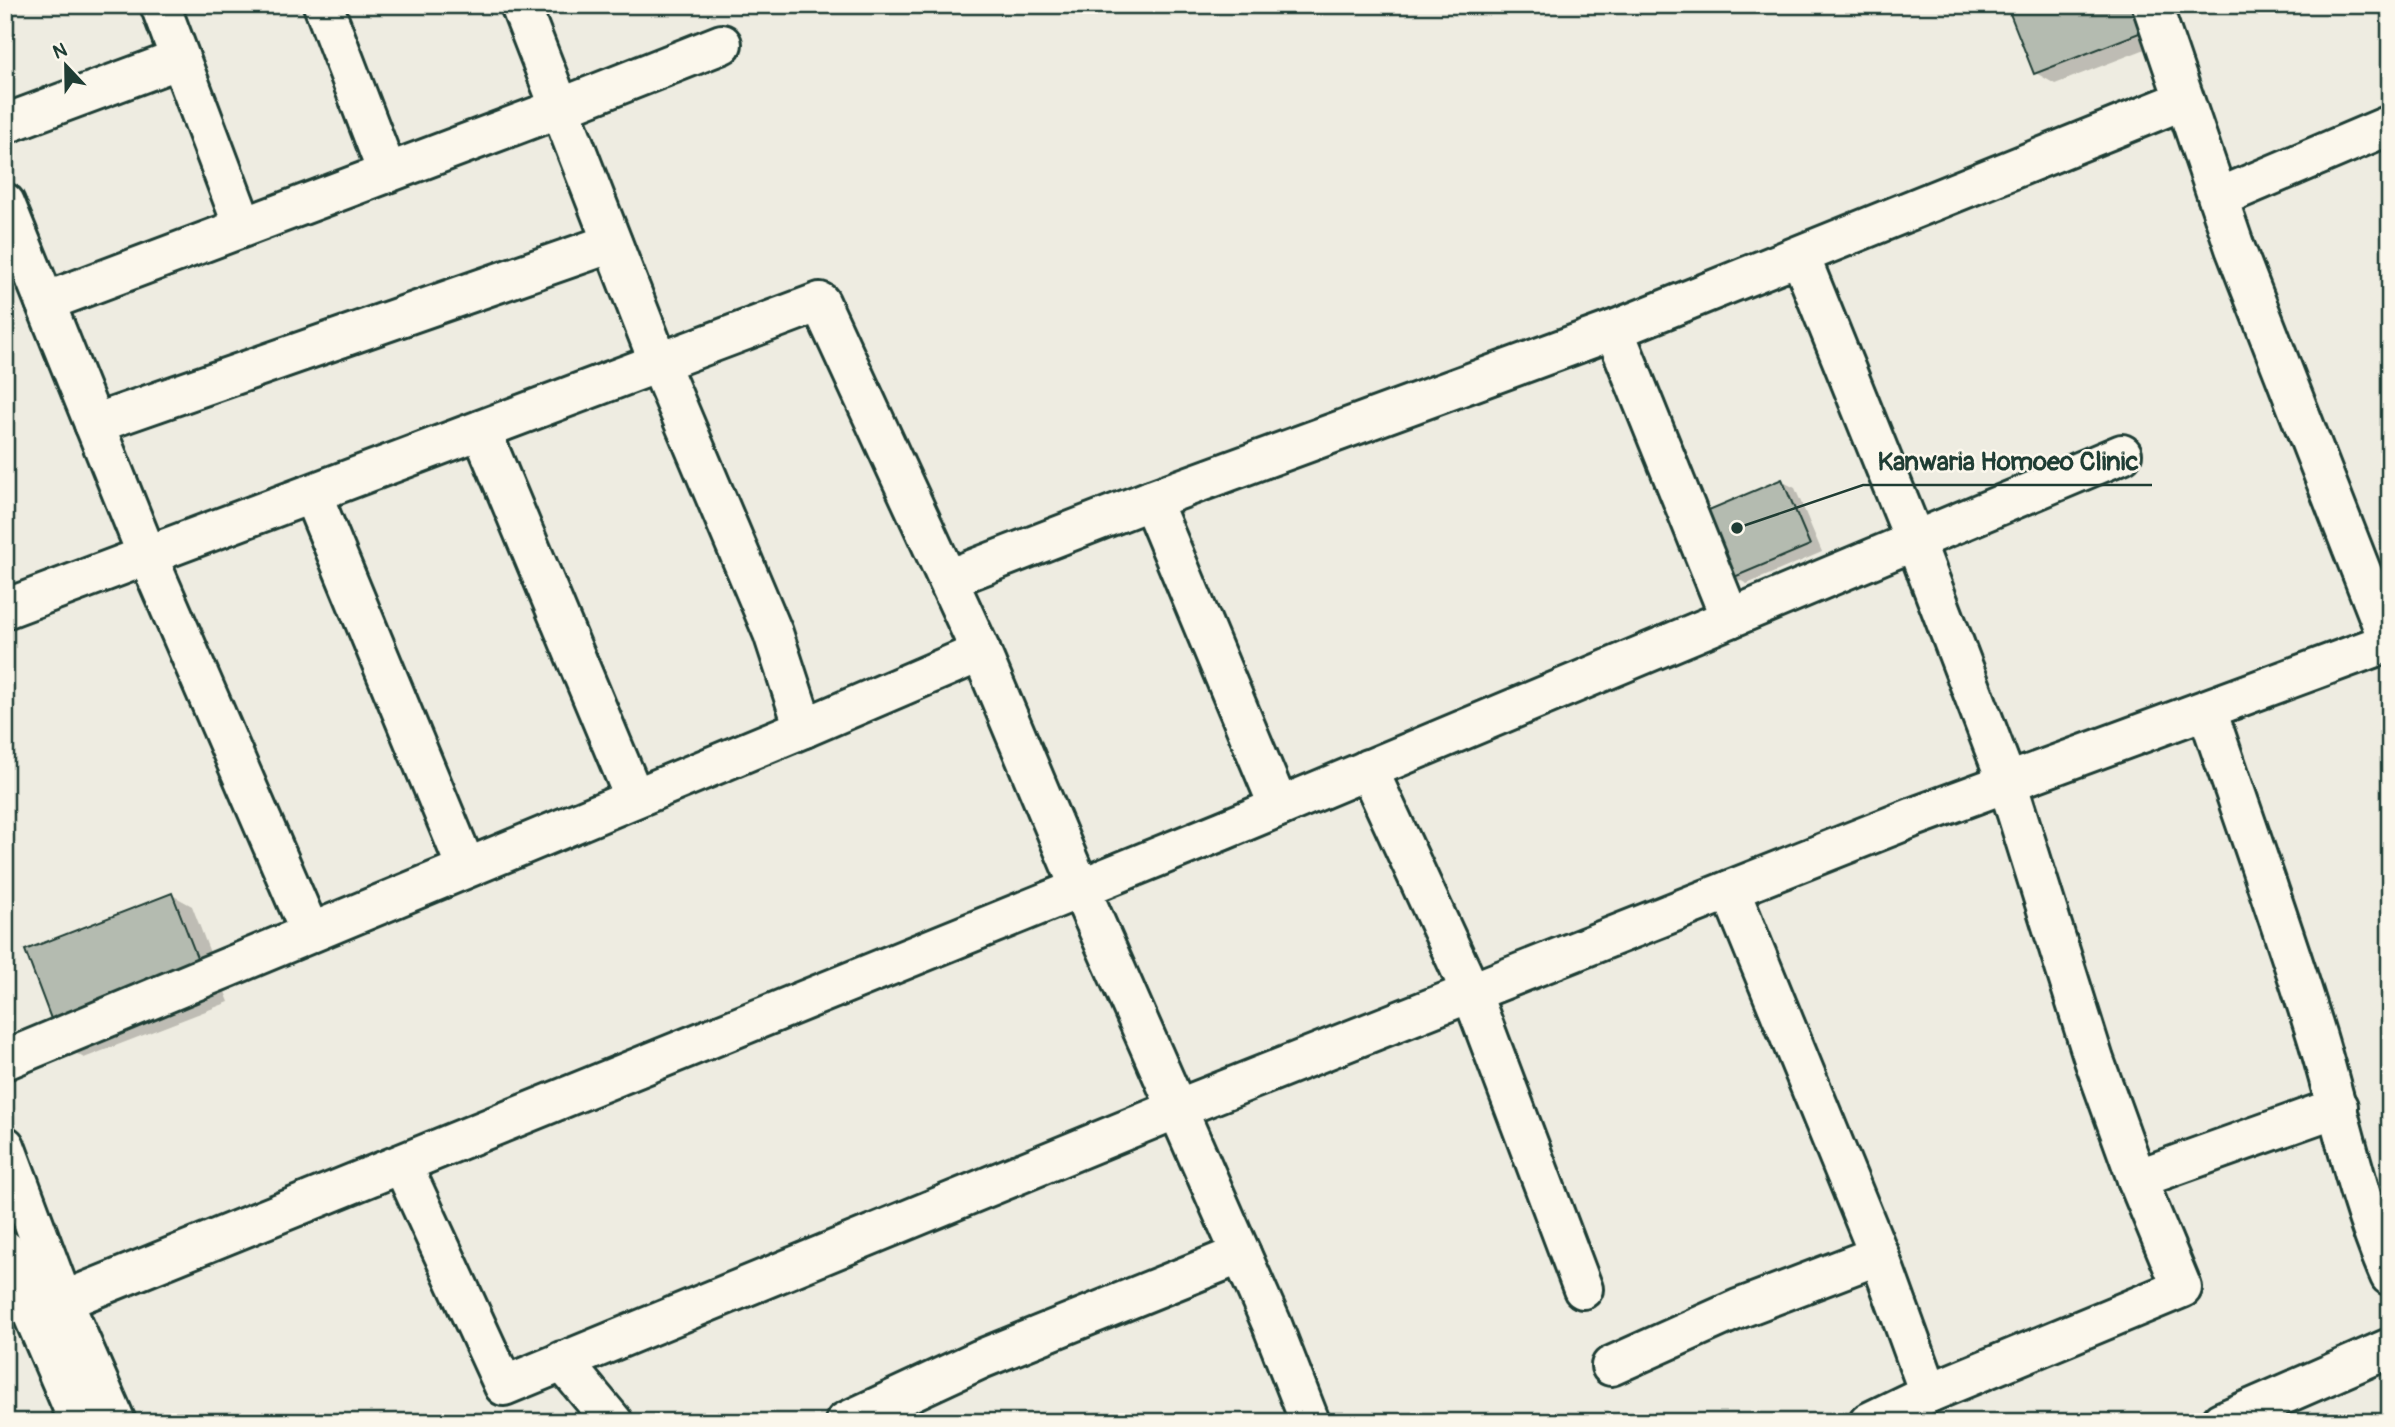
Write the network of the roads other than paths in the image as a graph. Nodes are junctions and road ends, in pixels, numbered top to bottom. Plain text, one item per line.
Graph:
1 (160, 5) edge
2 (323, 5) edge
3 (520, 5) edge
4 (2151, 5) edge
5 (722, 44) dead end
6 (180, 59) junction
7 (2184, 100) junction
8 (559, 108) junction
9 (5, 124) edge
10 (2390, 125) edge
11 (387, 172) junction
12 (2218, 198) junction
13 (5, 202) edge
14 (243, 226) junction
15 (612, 243) junction
16 (1800, 256) junction
17 (45, 302) junction
18 (1614, 330) junction
19 (659, 363) junction
20 (94, 424) junction
21 (481, 430) junction
22 (2122, 454) dead end
23 (312, 494) junction
24 (1151, 500) junction
25 (1915, 541) junction
26 (147, 555) junction
27 (948, 579) junction
28 (5, 609) edge
29 (1730, 618) junction
30 (2389, 644) edge
31 (981, 652) junction
32 (2207, 710) junction
33 (804, 728) junction
34 (1368, 769) junction
35 (2007, 782) junction
36 (634, 797) junction
37 (1279, 807) junction
38 (466, 867) junction
39 (1080, 888) junction
40 (1730, 890) junction
41 (310, 932) junction
42 (1471, 992) junction
43 (5, 1060) edge
44 (2338, 1107) junction
45 (1177, 1110) junction
46 (5, 1146) edge
47 (402, 1164) junction
48 (2137, 1179) junction
49 (5, 1250) edge
50 (1241, 1254) junction
51 (1879, 1255) junction
52 (2390, 1276) edge
53 (1583, 1289) dead end
54 (63, 1301) junction
55 (2390, 1348) edge
56 (562, 1361) junction
57 (1611, 1366) dead end
58 (1929, 1394) junction
59 (79, 1422) edge
60 (116, 1422) edge
61 (613, 1422) edge
62 (845, 1422) edge
63 (1310, 1422) edge
64 (1869, 1422) edge
65 (2221, 1422) edge

1 - 6 street
2 - 11 street
3 - 8 street
4 - 7 street
5 - 8 street
6 - 9 street
6 - 14 street
7 - 12 street
7 - 16 street
8 - 11 street
8 - 15 street
10 - 12 street
11 - 14 street
12 - 30 street
13 - 17 street
14 - 17 street
15 - 19 street
15 - 20 street
16 - 18 street
16 - 25 street
17 - 20 street
18 - 24 street
18 - 29 street
19 - 21 street
19 - 27 street
19 - 33 street
20 - 26 street
21 - 23 street
21 - 36 street
22 - 25 street
23 - 26 street
23 - 38 street
24 - 27 street
24 - 37 street
25 - 29 street
25 - 35 street
26 - 28 street
26 - 41 street
27 - 31 street
29 - 34 street
30 - 32 street
31 - 33 street
31 - 39 street
32 - 35 street
32 - 44 street
33 - 36 street
34 - 37 street
34 - 42 street
35 - 40 street
35 - 48 street
36 - 38 street
37 - 39 street
38 - 41 street
39 - 45 street
39 - 47 street
40 - 42 street
40 - 51 street
41 - 43 street
42 - 45 street
42 - 53 street
44 - 48 street
44 - 52 street
45 - 50 street
45 - 56 street
46 - 54 street
47 - 54 street
47 - 56 street
48 - 58 street
49 - 59 street
50 - 62 street
50 - 63 street
51 - 57 street
51 - 58 street
54 - 60 street
55 - 65 street
56 - 61 street
58 - 64 street

